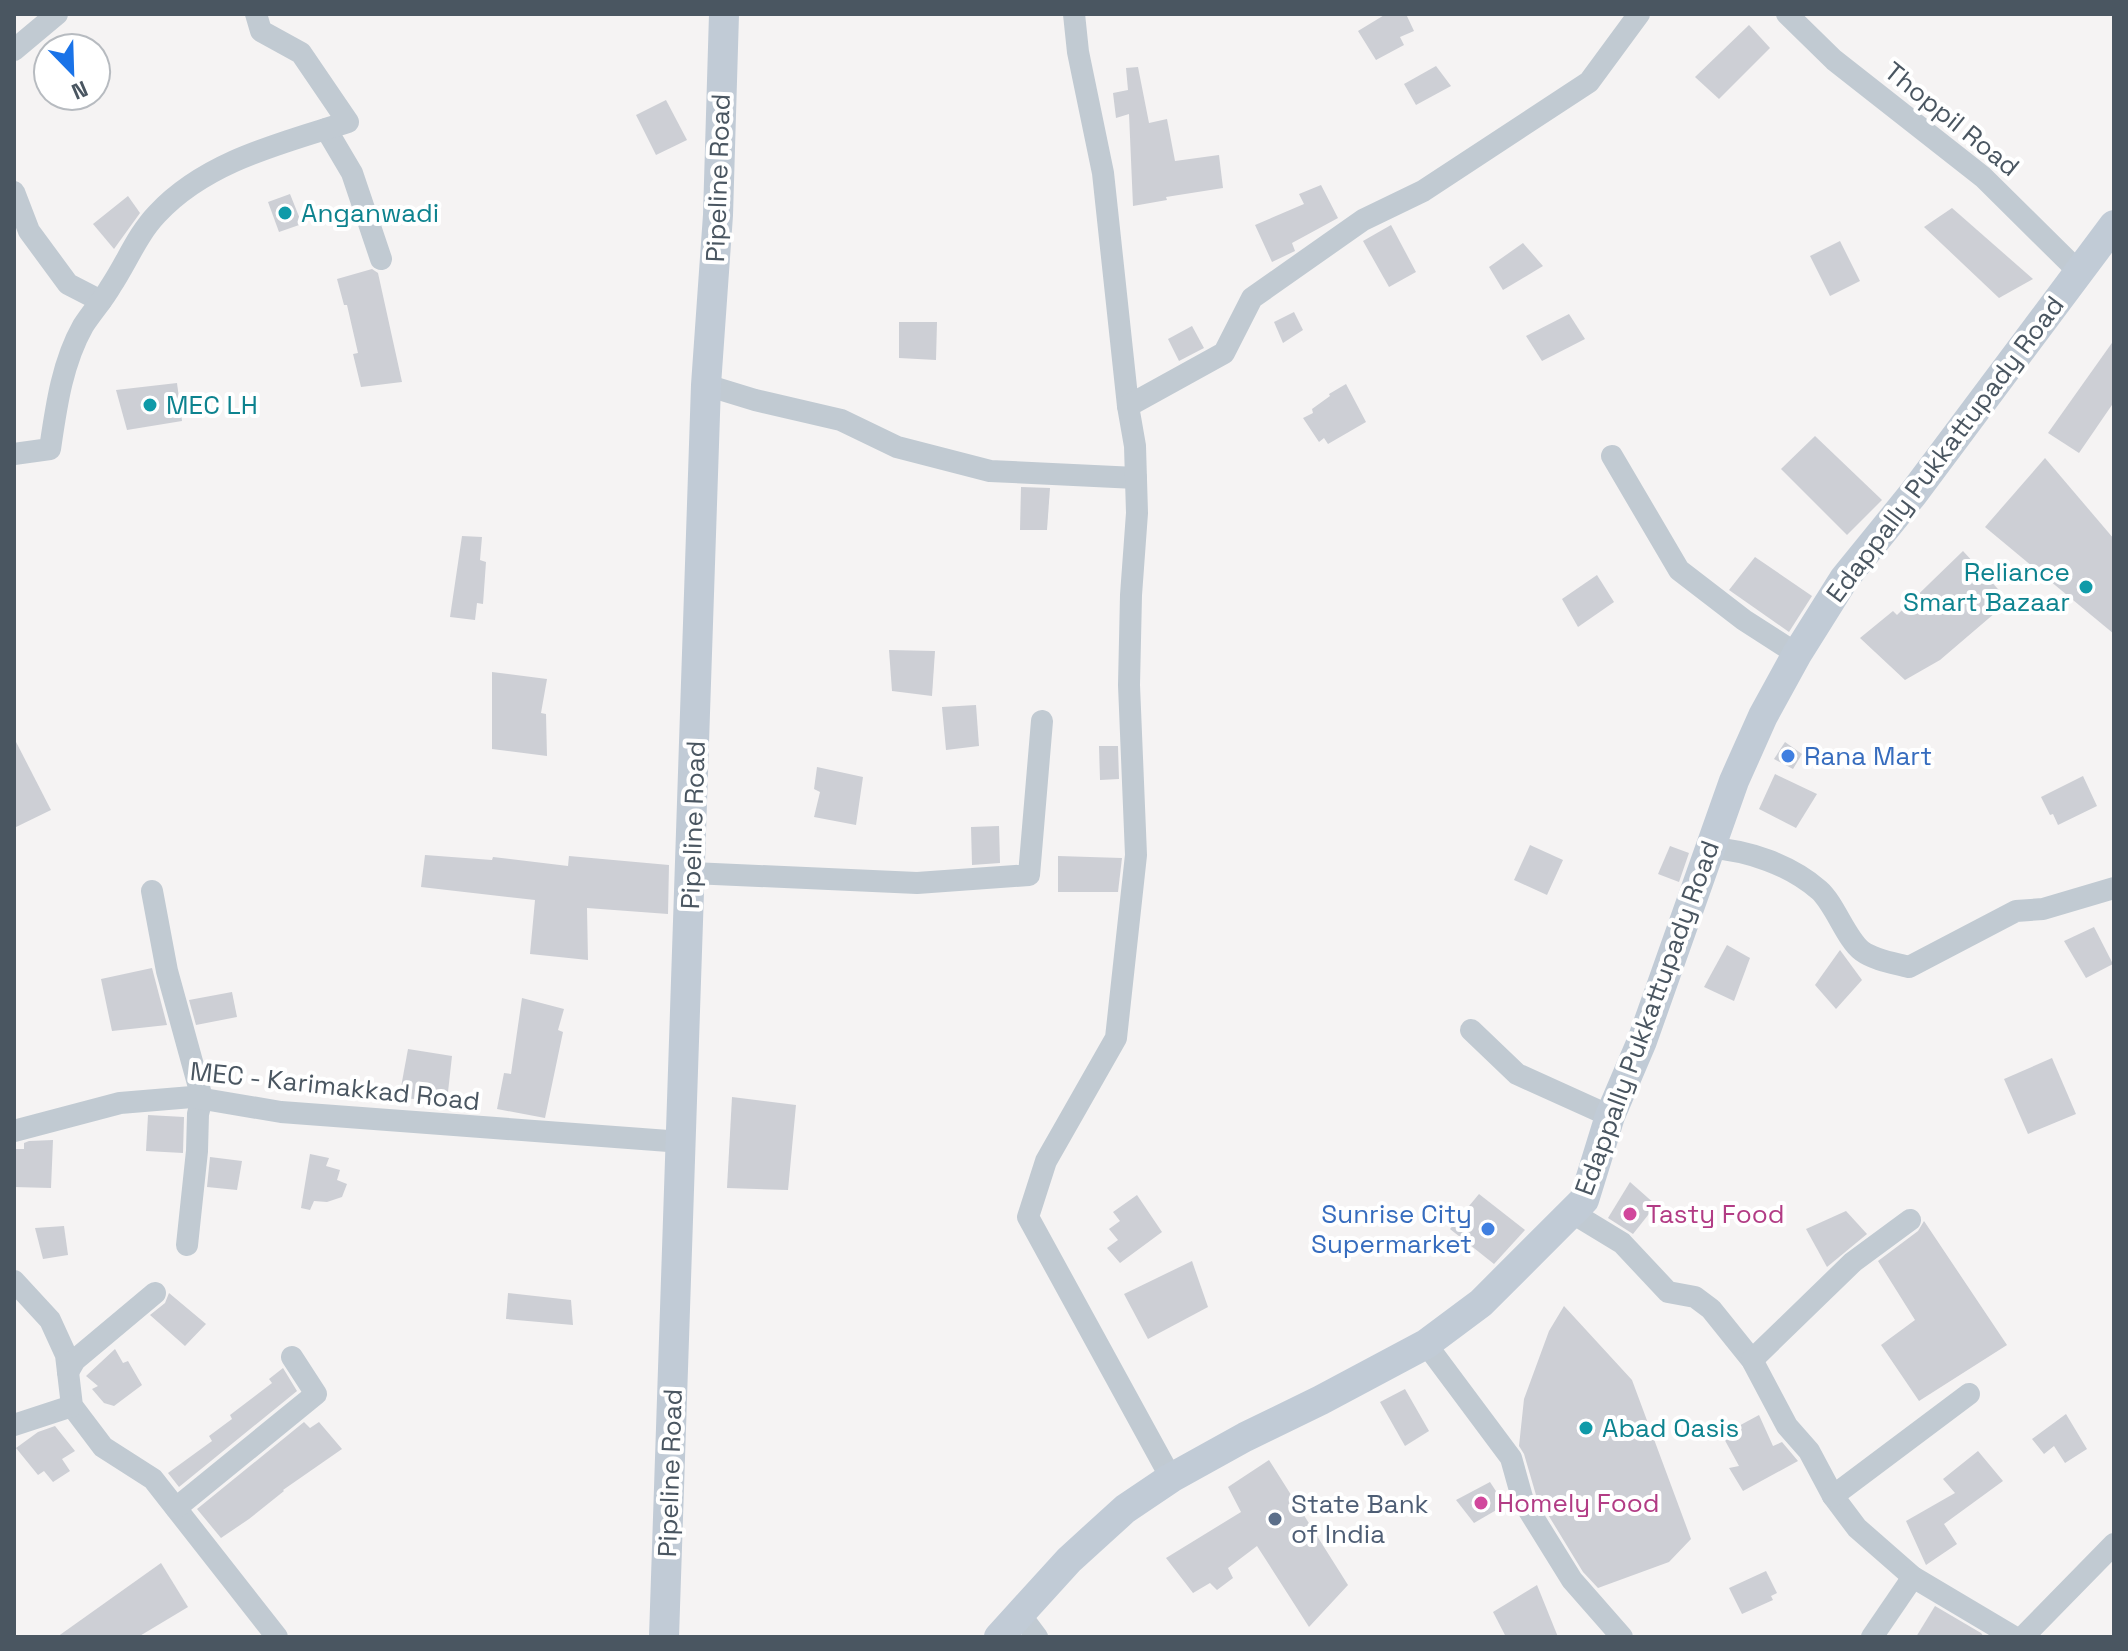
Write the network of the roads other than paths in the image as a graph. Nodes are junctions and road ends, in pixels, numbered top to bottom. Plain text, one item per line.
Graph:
1 (57, 14) edge
2 (256, 14) edge
3 (724, 14) edge
4 (1074, 14) edge
5 (1639, 14) edge
6 (1787, 14) edge
7 (14, 50) edge
8 (326, 129) junction
9 (14, 192) edge
10 (2114, 225) edge
11 (381, 259) dead end
12 (2078, 271) junction
13 (101, 301) junction
14 (706, 385) junction
15 (1128, 406) junction
16 (14, 454) edge
17 (1612, 456) dead end
18 (1136, 478) junction
19 (1797, 654) junction
20 (1042, 721) dead end
21 (1710, 848) junction
22 (692, 873) junction
23 (2114, 888) edge
24 (152, 891) dead end
25 (1471, 1030) dead end
26 (202, 1098) junction
27 (1610, 1116) junction
28 (14, 1131) edge
29 (682, 1142) junction
30 (1571, 1212) junction
31 (1910, 1220) dead end
32 (187, 1245) dead end
33 (14, 1281) edge
34 (155, 1293) dead end
35 (1426, 1344) junction
36 (292, 1357) dead end
37 (1752, 1360) junction
38 (68, 1372) junction
39 (1969, 1394) dead end
40 (72, 1406) junction
41 (14, 1425) edge
42 (1171, 1478) junction
43 (1833, 1496) junction
44 (176, 1508) junction
45 (2114, 1544) edge
46 (1913, 1577) junction
47 (1019, 1613) junction
48 (277, 1637) edge
49 (664, 1637) edge
50 (999, 1637) edge
51 (1037, 1637) edge
52 (1622, 1637) edge
53 (1872, 1637) edge
54 (2014, 1637) edge
55 (2023, 1637) edge

1 - 7 street
2 - 8 street
3 - 14 main road, Pipeline Road
4 - 15 street
5 - 15 street
6 - 12 street, Thoppil Road
8 - 11 street
8 - 13 street
9 - 13 street
10 - 12 main road, Edappally Pukkattupady Road
12 - 19 main road, Edappally Pukkattupady Road
13 - 16 street
14 - 18 street
14 - 22 main road, Pipeline Road
15 - 18 street
17 - 19 street
18 - 42 street
19 - 21 main road, Edappally Pukkattupady Road
20 - 22 street
21 - 23 street
21 - 27 main road, Edappally Pukkattupady Road
22 - 29 main road, Pipeline Road
24 - 26 street
25 - 27 street
26 - 28 street, MEC - Karimakkad Road
26 - 29 street, MEC - Karimakkad Road
26 - 32 street
27 - 30 main road, Edappally Pukkattupady Road
29 - 49 main road, Pipeline Road
30 - 35 main road, Edappally Pukkattupady Road
30 - 37 street
31 - 37 street
33 - 38 street
34 - 38 street
35 - 42 main road, Edappally Pukkattupady Road
35 - 52 street
36 - 44 street
37 - 43 street
38 - 40 street
39 - 43 street
40 - 41 street
40 - 44 street
42 - 47 main road, Edappally Pukkattupady Road
43 - 46 street
44 - 48 street
45 - 55 street
46 - 53 street
46 - 54 street
47 - 50 main road, Edappally Pukkattupady Road
47 - 51 street

